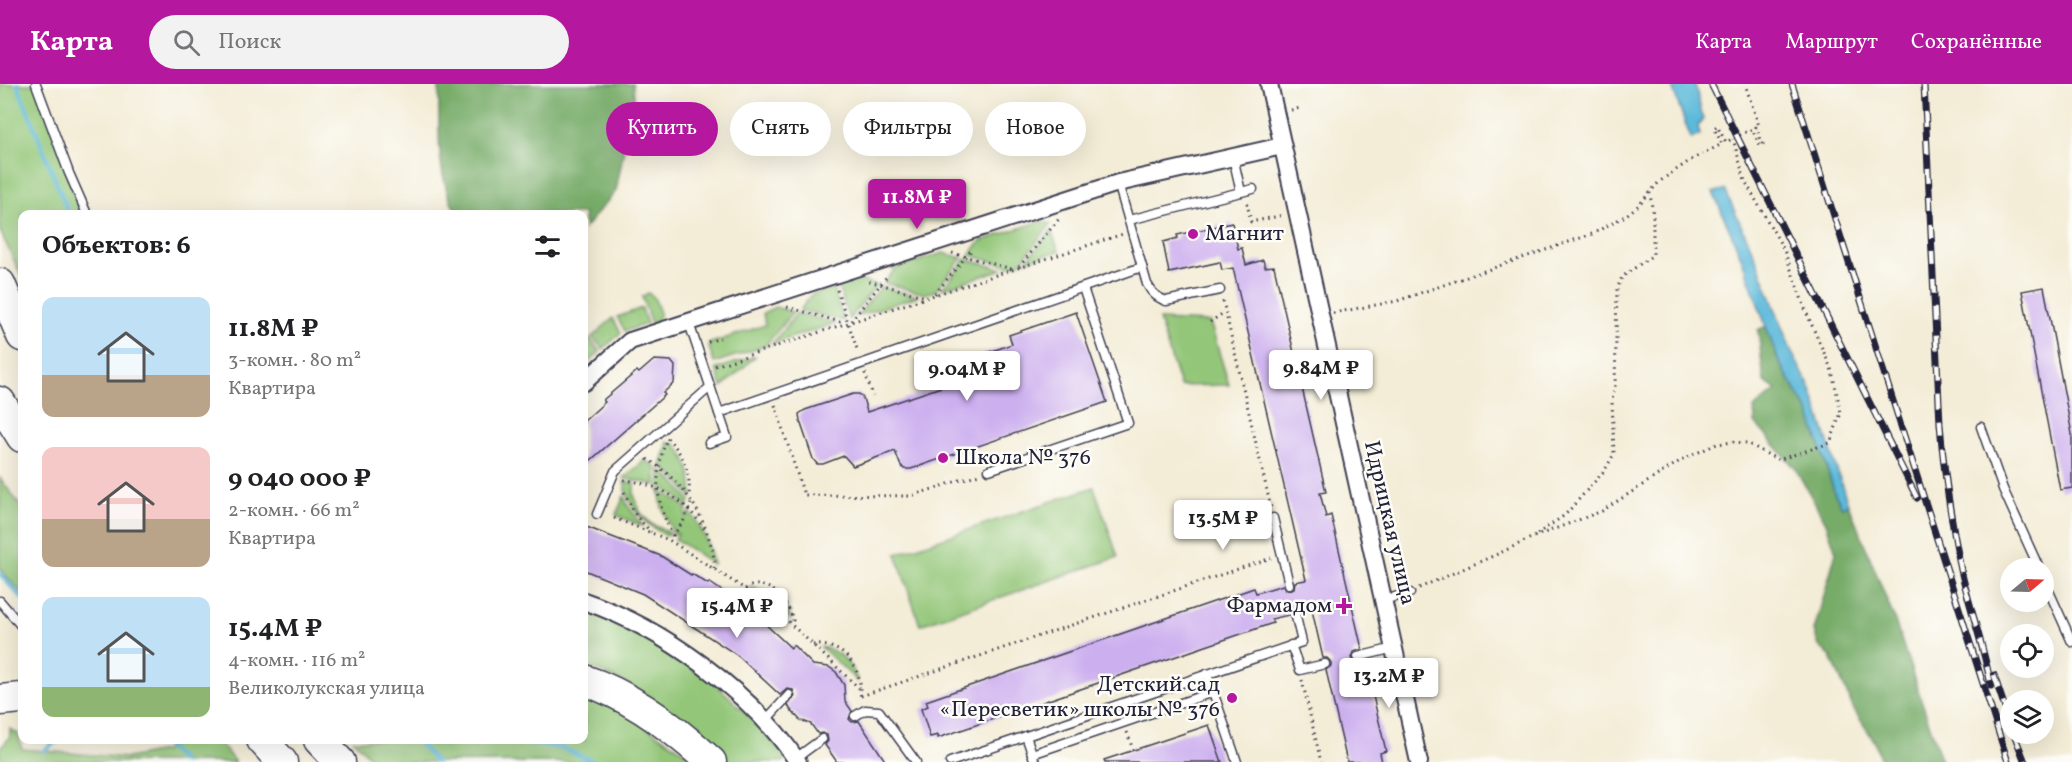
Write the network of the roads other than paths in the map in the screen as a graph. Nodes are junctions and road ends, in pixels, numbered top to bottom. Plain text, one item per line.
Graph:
1 (36, 84) edge
2 (1269, 84) edge
3 (1282, 146) junction
4 (1233, 157) junction
5 (1118, 183) junction
6 (1253, 189) dead end
7 (1241, 192) junction
8 (85, 210) edge
9 (1129, 220) junction
10 (1142, 267) junction
11 (0, 284) edge
12 (1083, 288) junction
13 (1220, 290) road end
14 (0, 310) edge
15 (689, 322) junction
16 (18, 327) edge
17 (18, 339) edge
18 (588, 378) edge
19 (710, 387) junction
20 (0, 402) edge
21 (719, 413) junction
22 (1981, 427) dead end
23 (18, 431) edge
24 (709, 443) dead end
25 (989, 470) road end
26 (597, 514) dead end
27 (1257, 522) dead end
28 (2034, 558) edge
29 (1289, 584) dead end
30 (1410, 593) road end
31 (1383, 600) junction
32 (2054, 602) edge
33 (588, 603) edge
34 (2, 606) edge
35 (1295, 614) dead end
36 (18, 623) edge
37 (2072, 642) edge
38 (1291, 645) junction
39 (1394, 648) junction
40 (1358, 657) dead end
41 (1325, 664) dead end
42 (1207, 674) junction
43 (588, 681) edge
44 (1213, 692) junction
45 (789, 695) dead end
46 (18, 698) edge
47 (0, 700) edge
48 (855, 716) dead end
49 (765, 721) junction
50 (1026, 736) junction
51 (822, 739) dead end
52 (266, 744) edge
53 (323, 744) edge
54 (1033, 758) edge
55 (797, 760) edge
56 (282, 762) edge
57 (340, 762) edge
58 (711, 762) edge
59 (916, 762) edge
60 (950, 762) edge
61 (1237, 762) edge
62 (1419, 762) edge

1 - 8 lane
2 - 3 street, Идрицкая улица
3 - 4 street
3 - 31 street, Идрицкая улица
4 - 5 street
4 - 7 lane
5 - 9 lane
5 - 15 street
6 - 7 lane
7 - 9 lane
9 - 10 lane
10 - 12 lane
10 - 13 lane
11 - 16 highway
12 - 21 lane
12 - 25 lane
14 - 17 highway
15 - 18 street
15 - 19 lane
19 - 21 lane
19 - 26 lane
20 - 23 highway
21 - 24 lane
22 - 28 lane
27 - 29 lane
30 - 31 lane
31 - 39 street, Идрицкая улица
32 - 37 lane
33 - 49 street
34 - 36 lane
35 - 38 lane
38 - 41 lane
38 - 42 lane
39 - 40 lane
39 - 62 street, Идрицкая улица
42 - 44 lane
42 - 50 lane
43 - 58 highway
44 - 54 lane
44 - 61 lane
45 - 49 lane
46 - 47 highway
48 - 59 lane
49 - 55 street
50 - 54 lane
50 - 60 lane
51 - 55 lane
52 - 56 highway
53 - 57 highway

